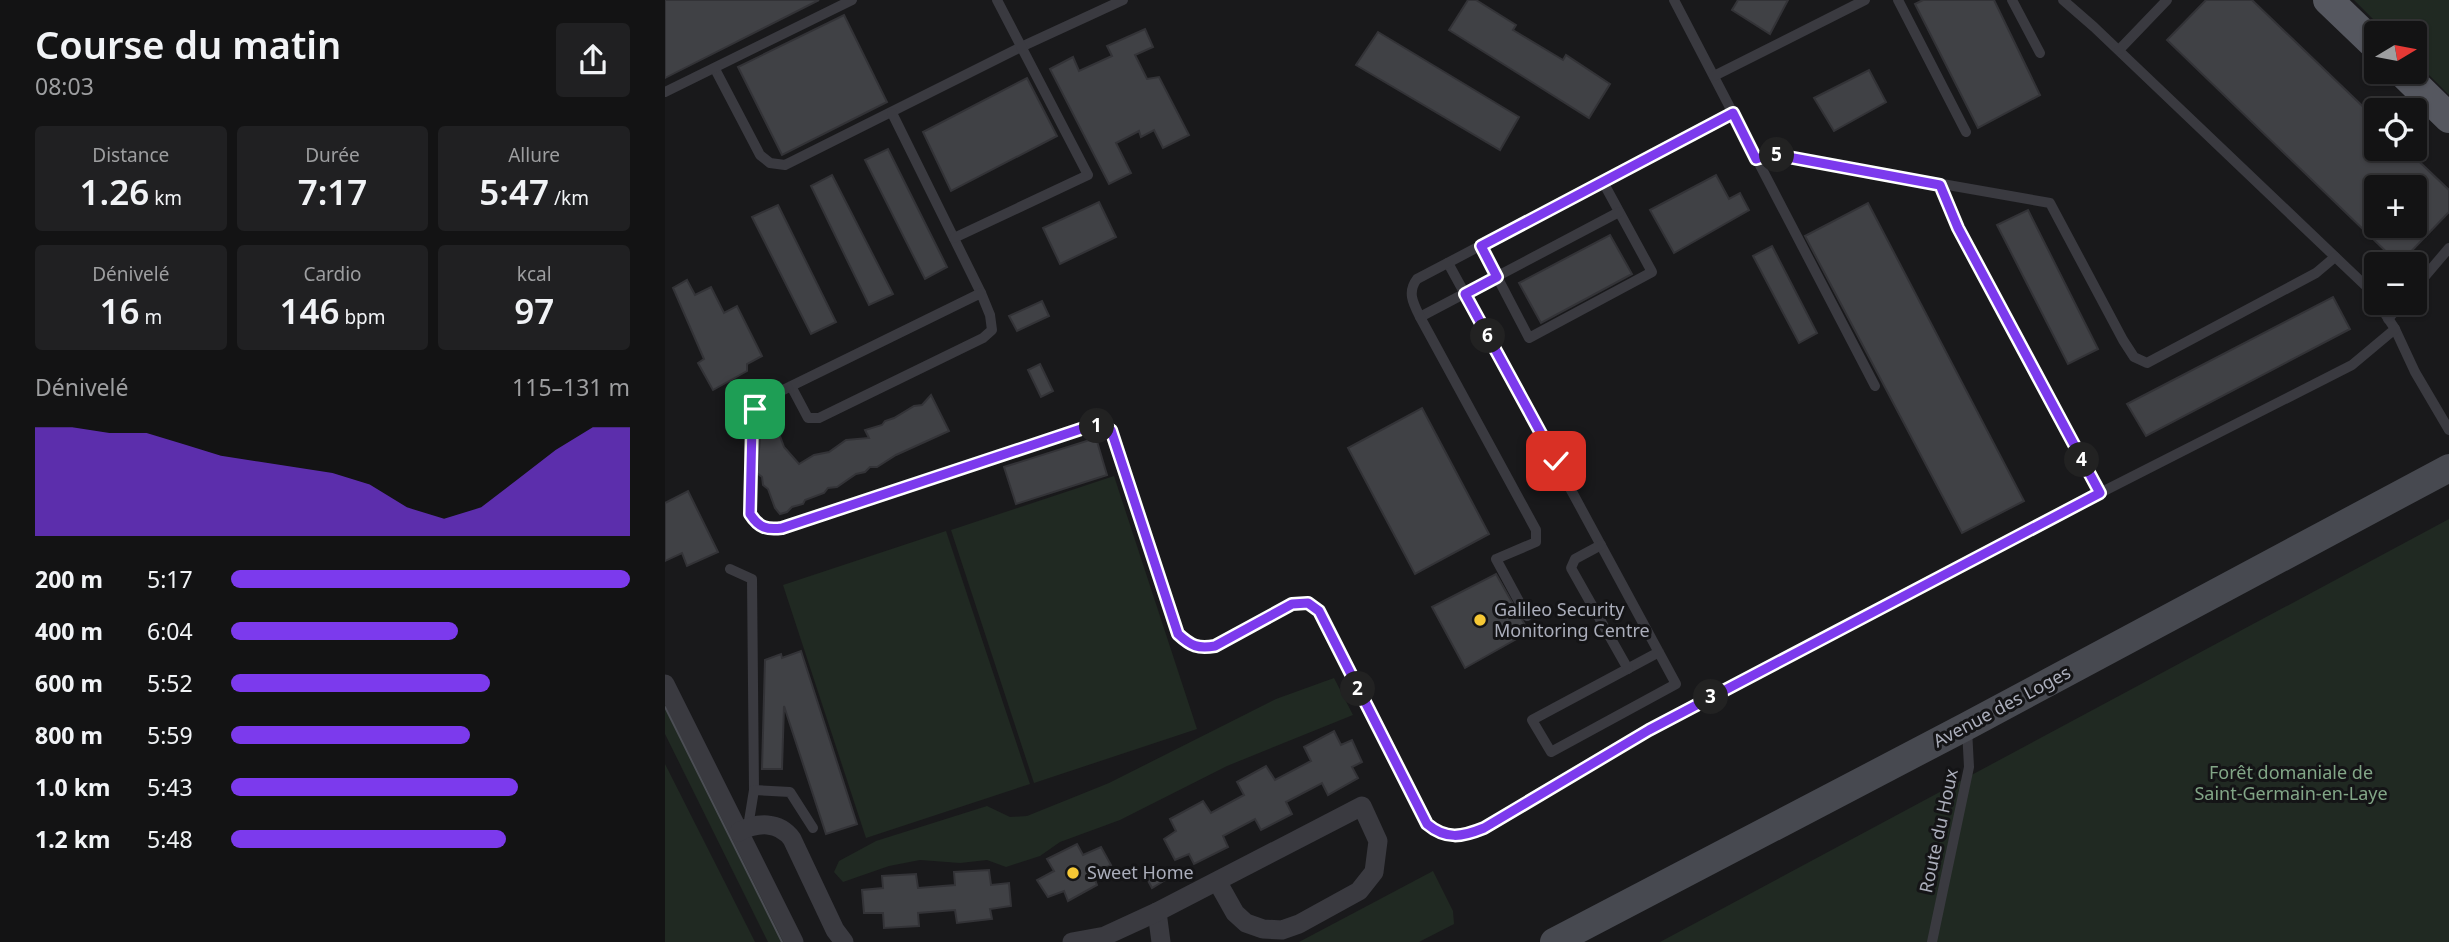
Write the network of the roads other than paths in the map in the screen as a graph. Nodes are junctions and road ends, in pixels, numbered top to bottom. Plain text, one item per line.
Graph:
1 (852, 0) edge
2 (997, 0) edge
3 (1123, 0) edge
4 (1674, 0) edge
5 (1864, 0) edge
6 (1898, 0) edge
7 (2012, 0) edge
8 (2063, 0) edge
9 (2167, 0) edge
10 (2328, 0) edge
11 (2364, 35) edge
12 (1021, 47) junction
13 (2119, 50) junction
14 (2040, 53) dead end
15 (715, 69) junction
16 (1713, 76) junction
17 (2414, 84) edge
18 (665, 92) edge
19 (892, 113) junction
20 (1733, 113) junction
21 (2449, 118) edge
22 (1966, 132) dead end
23 (1756, 159) junction
24 (1603, 182) junction
25 (1940, 185) junction
26 (1619, 212) junction
27 (954, 238) junction
28 (1481, 246) junction
29 (2449, 248) edge
30 (2335, 257) junction
31 (1448, 263) junction
32 (2427, 274) edge
33 (1497, 277) junction
34 (2364, 284) edge
35 (981, 293) junction
36 (1465, 294) junction
37 (2386, 315) edge
38 (2392, 315) edge
39 (1420, 317) junction
40 (2388, 319) junction
41 (2395, 329) junction
42 (791, 386) junction
43 (1875, 386) dead end
44 (2449, 430) edge
45 (2449, 468) edge
46 (2100, 493) junction
47 (1601, 545) junction
48 (730, 569) dead end
49 (1527, 616) dead end
50 (1659, 652) junction
51 (1628, 669) junction
52 (665, 684) edge
53 (1967, 726) junction
54 (754, 790) junction
55 (813, 828) dead end
56 (743, 829) junction
57 (1217, 881) junction
58 (1157, 912) junction
59 (794, 942) edge
60 (844, 942) edge
61 (1072, 942) edge
62 (1161, 942) edge
63 (1554, 942) edge
64 (1932, 942) edge

1 - 15 lane
2 - 12 lane
3 - 12 lane
4 - 16 lane
5 - 16 lane
6 - 22 lane
7 - 14 lane
8 - 13 lane
9 - 13 lane
10 - 11 main road
12 - 19 lane
12 - 27 lane
13 - 30 lane
15 - 18 lane
15 - 19 lane
16 - 20 lane
17 - 21 main road
19 - 27 lane
20 - 23 lane
20 - 24 lane
23 - 25 lane
23 - 43 lane
24 - 26 lane
24 - 28 lane
25 - 30 lane
25 - 46 lane
26 - 33 lane
26 - 33 lane
27 - 35 lane
28 - 31 lane
28 - 33 lane
29 - 32 lane
30 - 34 lane
31 - 36 lane
31 - 39 lane
33 - 36 lane
35 - 42 lane
35 - 42 lane
36 - 39 lane
36 - 47 lane
37 - 40 lane
38 - 40 lane
39 - 49 lane
40 - 41 lane
41 - 44 lane
41 - 46 lane
42 - 46 lane
45 - 53 main road, Avenue des Loges
47 - 50 lane
47 - 51 lane
48 - 54 lane
50 - 51 lane
50 - 51 lane
52 - 56 street
53 - 63 main road, Avenue des Loges
53 - 64 lane, Route du Houx
54 - 55 lane
54 - 56 lane
56 - 59 street
56 - 60 street
57 - 57 street
57 - 58 street
58 - 61 street
58 - 62 street

